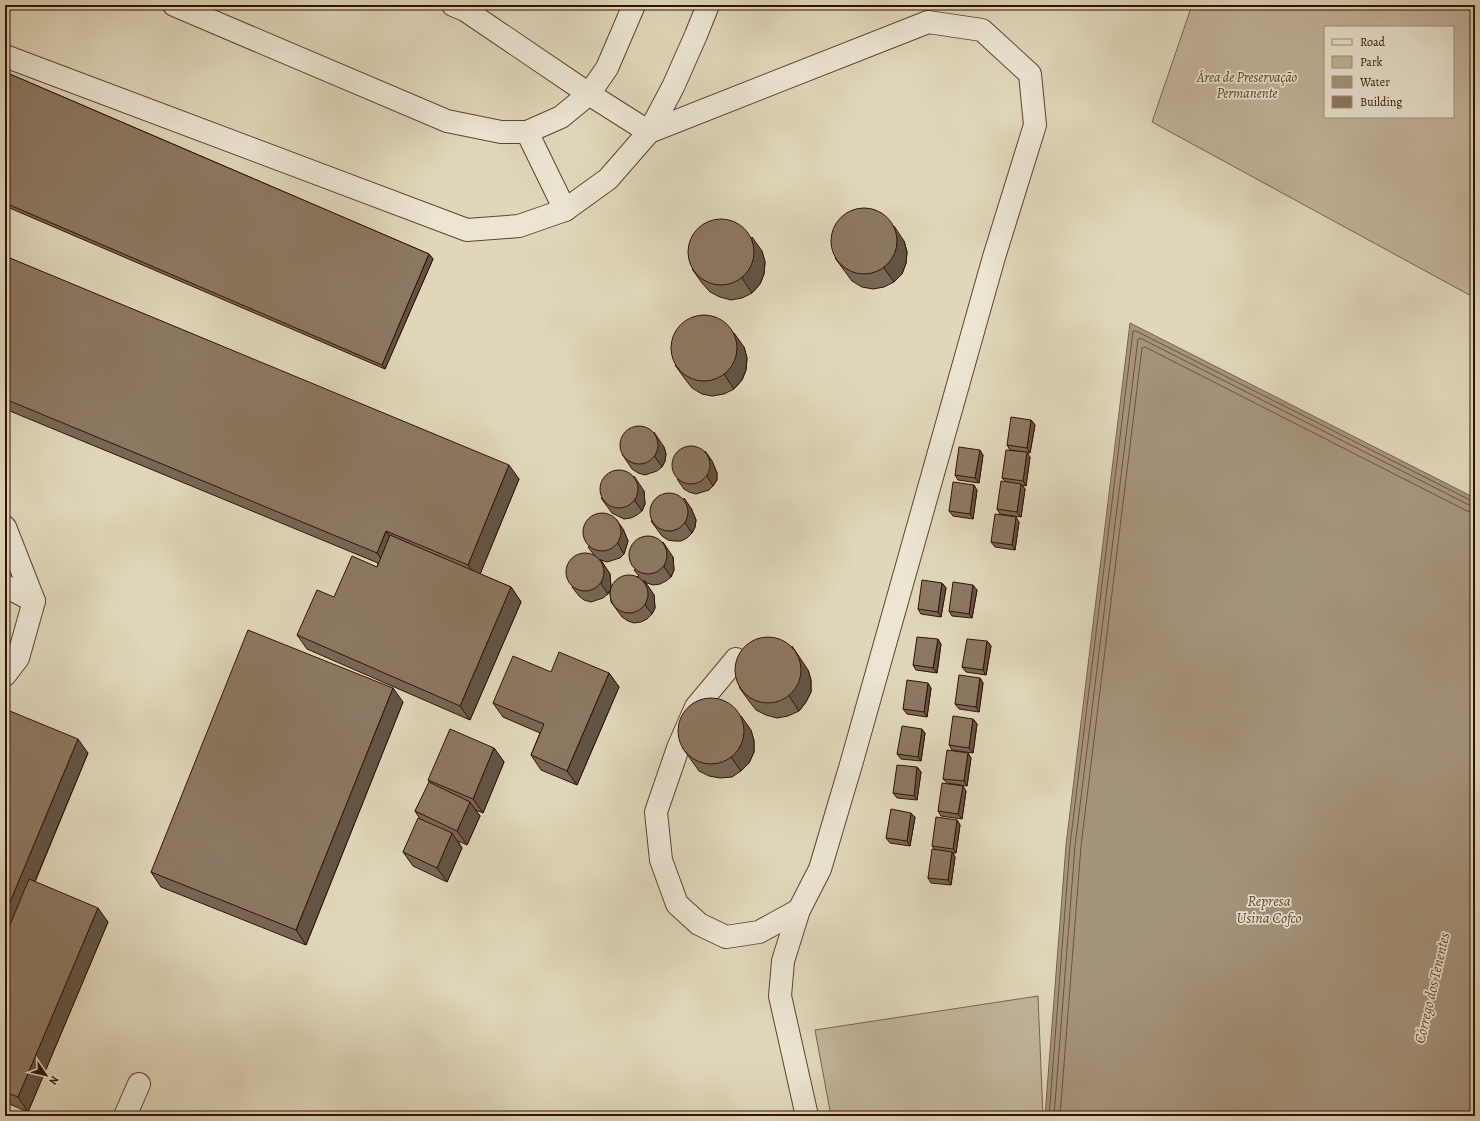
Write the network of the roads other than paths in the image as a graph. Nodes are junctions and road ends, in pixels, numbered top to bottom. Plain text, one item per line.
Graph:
1 (174, 5) edge
2 (634, 5) edge
3 (708, 5) edge
4 (462, 7) edge
5 (5, 56) edge
6 (589, 94) junction
7 (527, 132) junction
8 (649, 132) junction
9 (565, 210) junction
10 (5, 527) edge
11 (5, 586) edge
12 (34, 601) junction
13 (736, 659) edge
14 (5, 675) edge
15 (799, 910) junction
16 (138, 1084) dead end
17 (125, 1116) edge
18 (807, 1116) edge

1 - 7 lane
2 - 6 lane
3 - 8 lane
4 - 6 lane
5 - 9 lane
6 - 7 lane
6 - 8 lane
7 - 9 lane
8 - 9 lane
8 - 15 lane
10 - 12 lane
11 - 12 lane
12 - 14 lane
13 - 15 lane
15 - 18 lane
16 - 17 lane

